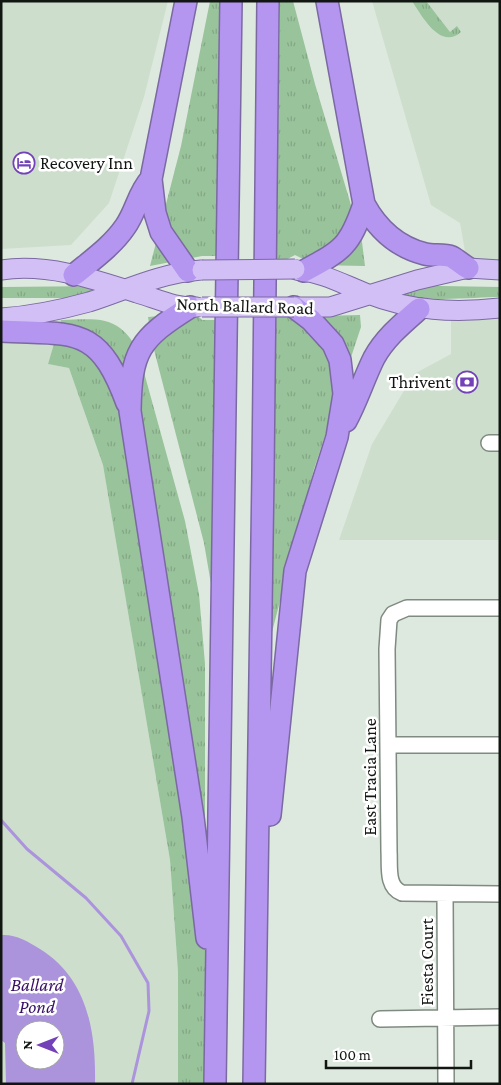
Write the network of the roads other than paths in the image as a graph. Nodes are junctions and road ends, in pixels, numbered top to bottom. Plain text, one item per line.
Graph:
1 (186, 1) edge
2 (231, 1) edge
3 (268, 1) edge
4 (327, 1) edge
5 (151, 179) junction
6 (364, 204) junction
7 (468, 268) junction
8 (1, 270) edge
9 (195, 270) junction
10 (300, 270) junction
11 (500, 270) edge
12 (74, 274) junction
13 (122, 288) junction
14 (367, 294) junction
15 (196, 307) junction
16 (294, 307) junction
17 (500, 308) edge
18 (418, 309) junction
19 (1, 318) edge
20 (1, 331) edge
21 (130, 411) junction
22 (337, 437) junction
23 (500, 608) edge
24 (389, 745) junction
25 (500, 745) edge
26 (446, 894) junction
27 (500, 894) edge
28 (256, 939) junction
29 (446, 1018) junction
30 (500, 1018) edge
31 (380, 1019) dead end
32 (216, 1059) junction
33 (215, 1084) edge
34 (254, 1084) edge
35 (446, 1084) edge

1 - 5 highway
2 - 32 highway
3 - 28 highway
4 - 6 highway
5 - 9 highway
5 - 12 highway
6 - 7 highway
6 - 10 highway
7 - 11 main road, North Ballard Road
7 - 14 main road, North Ballard Road
8 - 12 main road, North Ballard Road
9 - 10 main road, North Ballard Road, bridge
9 - 13 main road, North Ballard Road
10 - 14 main road, North Ballard Road
12 - 13 main road, North Ballard Road
13 - 15 main road, North Ballard Road
13 - 19 main road, North Ballard Road
14 - 16 main road, North Ballard Road
14 - 18 main road, North Ballard Road
15 - 16 main road, North Ballard Road, bridge
15 - 21 highway
16 - 22 highway
17 - 18 main road, North Ballard Road
18 - 22 highway
20 - 21 highway
21 - 32 highway
22 - 28 highway
23 - 24 street, East Tracia Lane
24 - 25 street
24 - 26 street, East Tracia Lane
26 - 27 street, Fiesta Court
26 - 29 street, Fiesta Court
28 - 34 highway
29 - 30 street
29 - 31 street
29 - 35 street, Fiesta Court
32 - 33 highway

